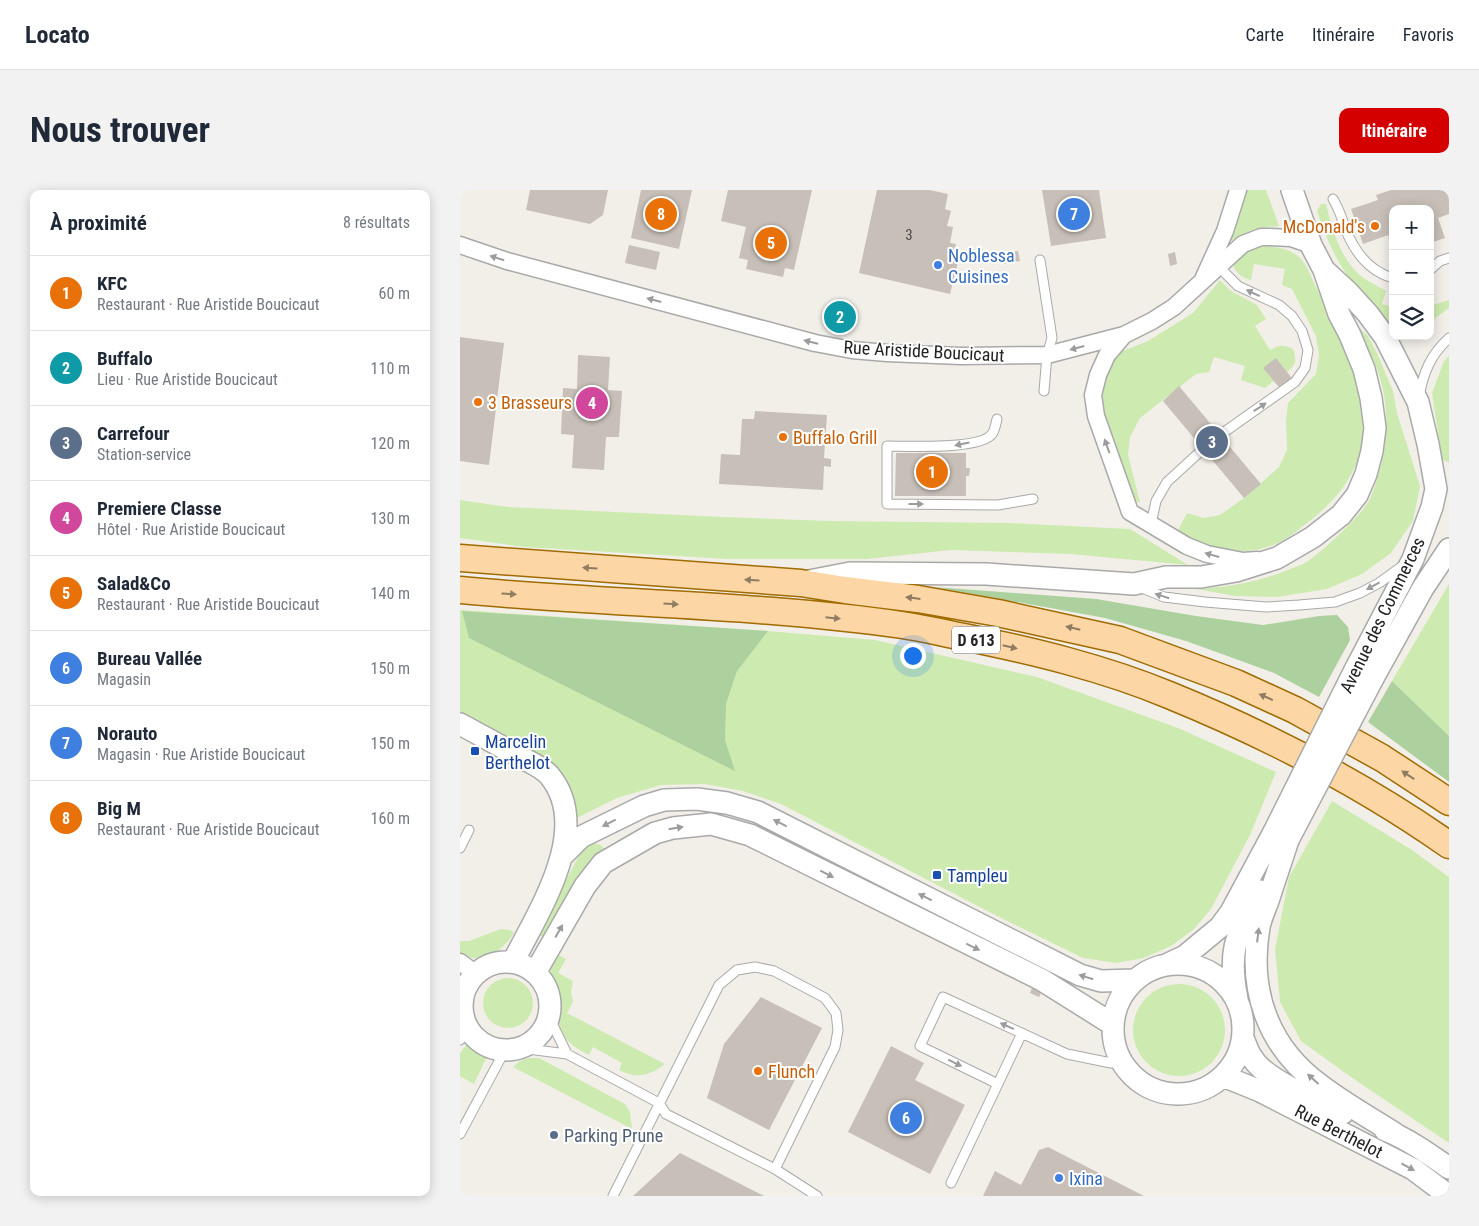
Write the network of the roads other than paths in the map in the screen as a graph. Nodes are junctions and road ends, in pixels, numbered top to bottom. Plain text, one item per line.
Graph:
1 (1238, 190) edge
2 (1292, 190) edge
3 (1333, 199) dead end
4 (460, 245) edge
5 (1312, 245) junction
6 (1449, 258) edge
7 (1040, 260) dead end
8 (1434, 266) edge
9 (1219, 267) junction
10 (1324, 270) junction
11 (1389, 276) edge
12 (1202, 282) junction
13 (1124, 335) junction
14 (1449, 338) edge
15 (1047, 355) junction
16 (1044, 391) dead end
17 (1418, 402) junction
18 (997, 419) dead end
19 (1220, 435) dead end
20 (1203, 449) dead end
21 (1033, 499) dead end
22 (1151, 524) junction
23 (1449, 549) edge
24 (460, 558) edge
25 (1277, 558) junction
26 (1413, 559) junction
27 (801, 583) junction
28 (1134, 584) junction
29 (460, 590) edge
30 (1364, 675) junction
31 (460, 724) edge
32 (1449, 802) edge
33 (469, 830) dead end
34 (1281, 836) junction
35 (1449, 845) edge
36 (460, 848) edge
37 (562, 856) junction
38 (512, 962) junction
39 (1168, 964) junction
40 (468, 968) edge
41 (535, 973) junction
42 (1134, 980) junction
43 (461, 999) edge
44 (1237, 999) junction
45 (549, 1018) junction
46 (1112, 1024) junction
47 (1022, 1033) junction
48 (464, 1034) edge
49 (1243, 1038) junction
50 (512, 1049) junction
51 (567, 1054) junction
52 (1121, 1063) junction
53 (1223, 1076) junction
54 (998, 1084) junction
55 (659, 1103) junction
56 (460, 1134) edge
57 (1398, 1135) junction
58 (1449, 1168) edge
59 (774, 1169) junction
60 (951, 1183) dead end
61 (613, 1196) edge
62 (817, 1196) edge
63 (1449, 1196) edge

1 - 12 street, Rue Aristide Boucicaut
2 - 5 street, Avenue des Commerces
3 - 11 lane
15 -> 4 street, Rue Aristide Boucicaut
5 - 9 street, Rue Aristide Boucicaut
5 - 10 street, Avenue des Commerces
6 - 8 lane
7 - 15 lane
9 - 12 street, Rue Aristide Boucicaut
19 -> 9 lane
10 - 17 street, Avenue des Commerces
10 - 25 street
12 - 13 street, Rue Aristide Boucicaut
13 -> 15 street, Rue Aristide Boucicaut
22 -> 13 street
14 - 17 lane
15 - 16 lane
17 - 26 street, Avenue des Commerces
18 -> 21 lane
20 - 22 lane
25 -> 22 street
23 - 30 street, Avenue des Commerces
27 -> 24 main road, D 613
25 - 28 street
26 -> 28 lane
26 - 30 street, Avenue des Commerces
27 - 28 street
32 -> 27 main road, D 613
29 -> 35 main road, D 613
30 - 34 street, Avenue des Commerces, bridge
31 - 37 street
33 - 36 lane
34 - 39 street, Avenue des Commerces
34 - 44 street, Avenue des Commerces
57 -> 34 street
37 - 38 street
42 -> 37 street
38 - 40 street
38 - 41 street
39 - 42 street
39 - 44 street
40 - 43 street
41 - 45 street
41 -> 46 street
42 - 46 street
43 - 48 street
44 - 49 street
45 - 50 street
45 - 51 lane
46 - 52 street
47 - 52 lane
47 - 54 lane
47 -> 54 lane
48 - 50 street
49 - 53 street
49 - 57 street, Rue Berthelot
50 - 51 lane
50 - 56 lane
51 - 55 lane
52 - 53 street
53 -> 63 street, Rue Berthelot
54 - 60 lane
55 - 59 lane
55 - 59 lane
55 - 61 lane
57 - 58 street, Rue Berthelot
59 - 62 lane

